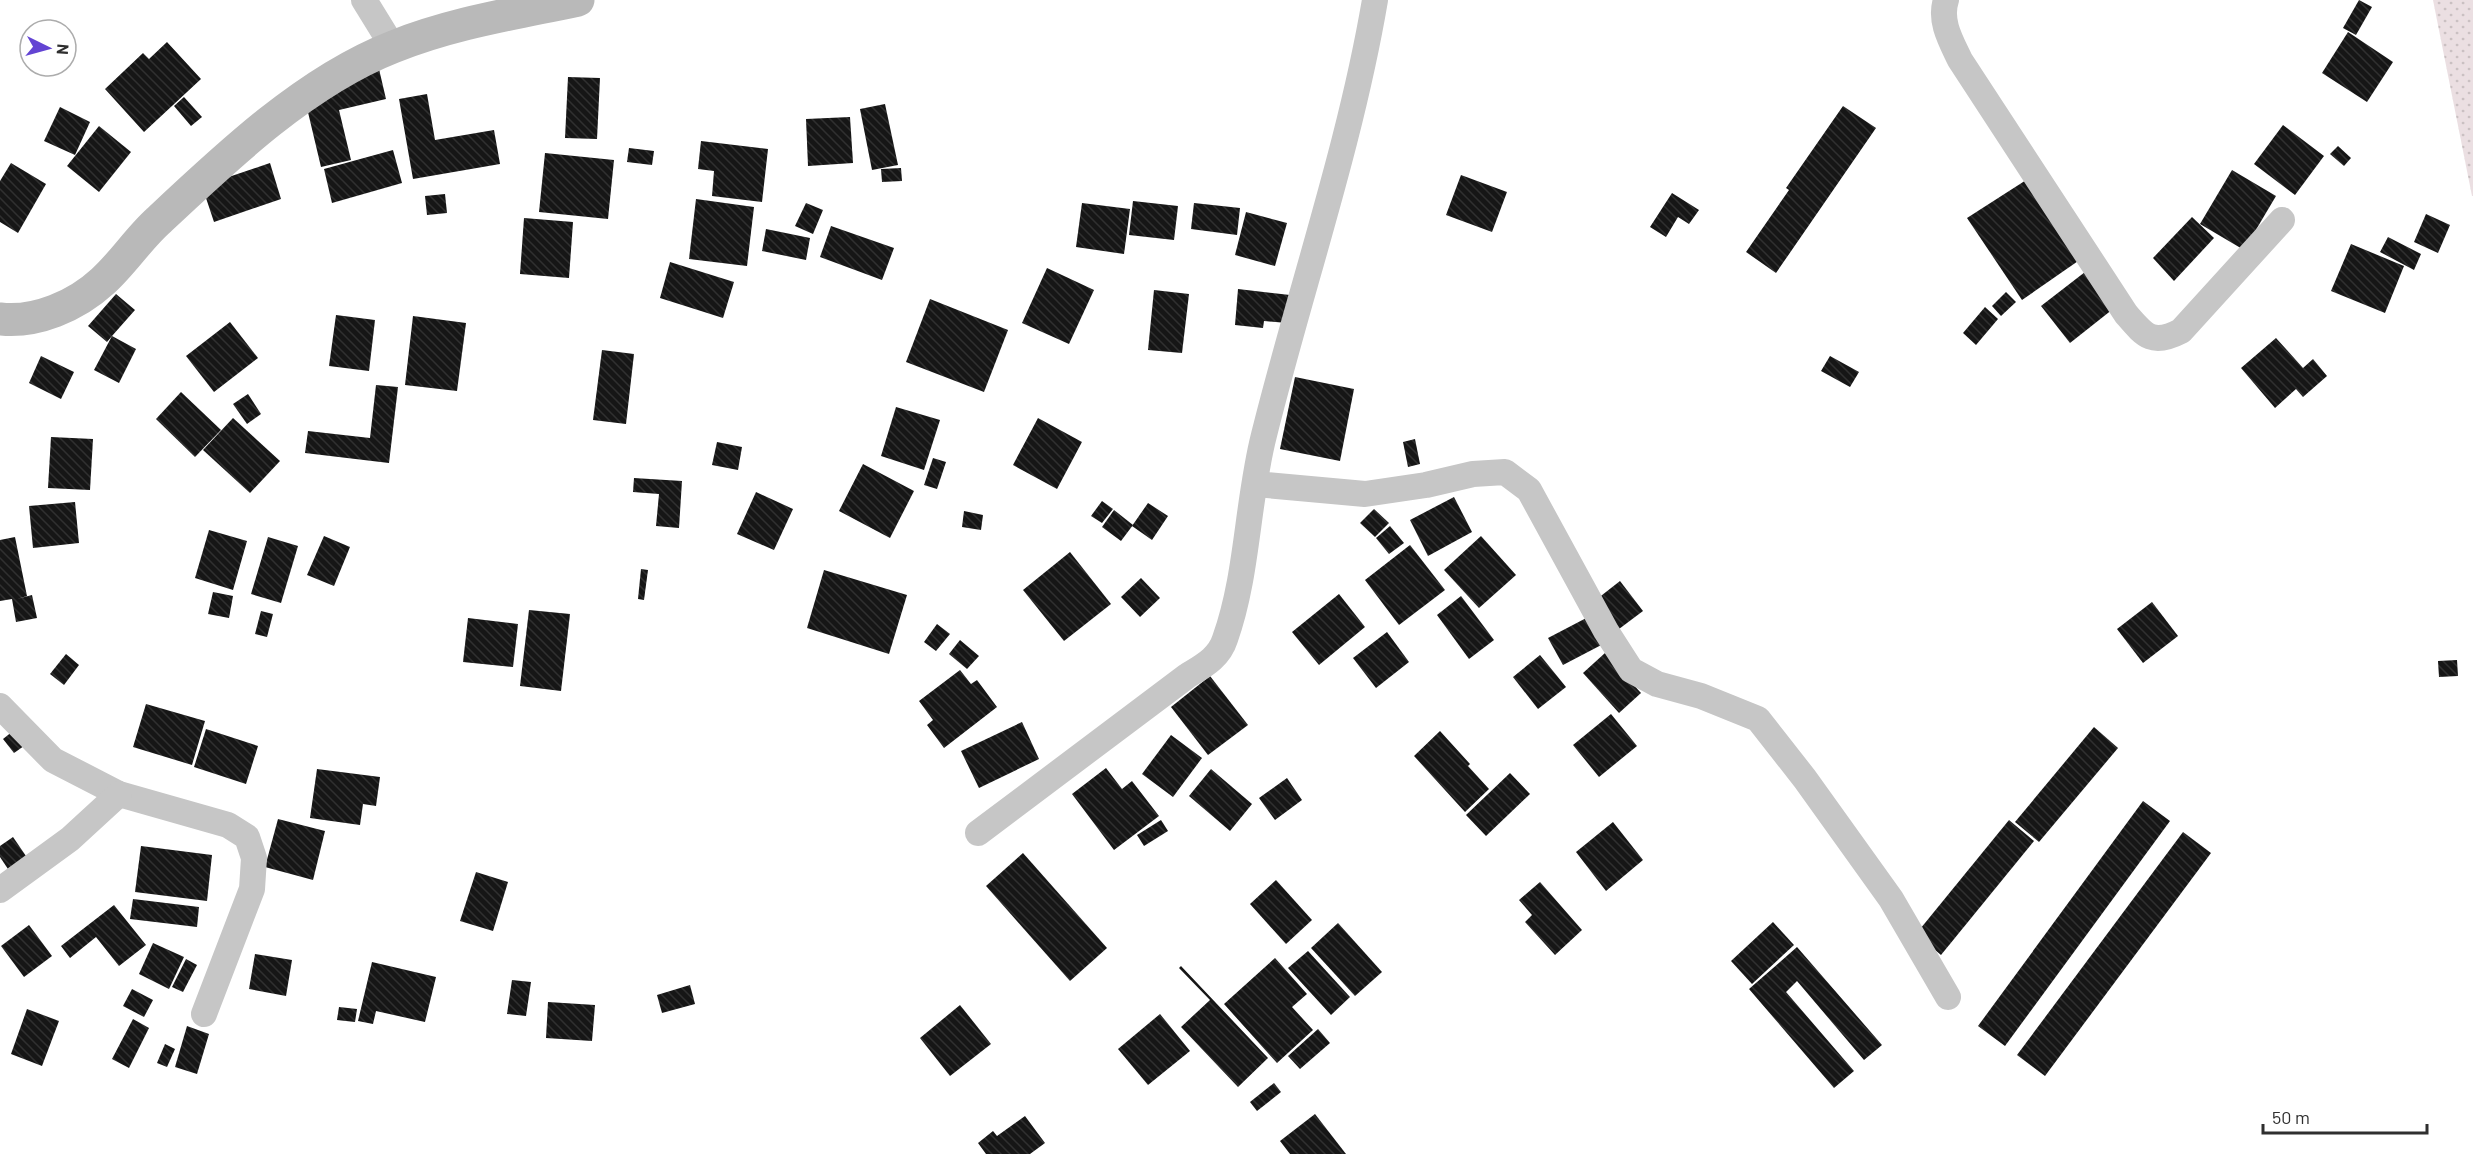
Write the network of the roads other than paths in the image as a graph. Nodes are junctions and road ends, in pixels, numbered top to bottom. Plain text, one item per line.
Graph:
1 (364, 0) edge
2 (578, 0) edge
3 (1375, 0) edge
4 (1946, 0) edge
5 (539, 4) edge
6 (393, 47) junction
7 (2282, 220) dead end
8 (0, 319) edge
9 (1255, 484) junction
10 (0, 706) edge
11 (119, 794) junction
12 (978, 833) dead end
13 (0, 890) edge
14 (1948, 998) dead end
15 (204, 1014) dead end

1 - 6 street
2 - 5 street
3 - 9 street
4 - 7 street
5 - 6 street
6 - 8 street
9 - 12 street
9 - 14 street
10 - 11 street
11 - 13 street
11 - 15 street

